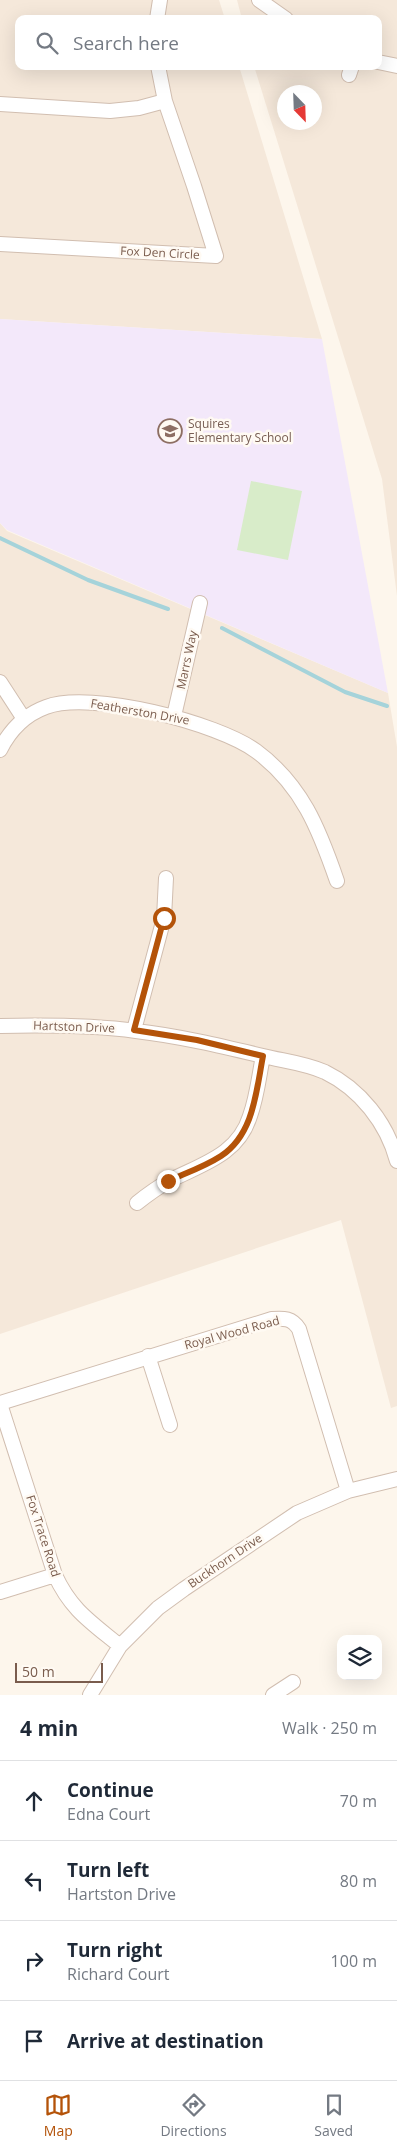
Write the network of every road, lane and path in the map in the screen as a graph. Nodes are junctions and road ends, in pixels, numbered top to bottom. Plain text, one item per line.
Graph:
1 (160, 0) edge
2 (262, 1) edge
3 (158, 15) edge
4 (281, 15) edge
5 (382, 63) edge
6 (397, 66) edge
7 (159, 70) edge
8 (165, 101) junction
9 (0, 104) edge
10 (0, 244) edge
11 (200, 603) dead end
12 (0, 682) edge
13 (174, 716) junction
14 (24, 719) junction
15 (0, 750) edge
16 (166, 878) dead end
17 (337, 880) dead end
18 (0, 1026) edge
19 (134, 1030) junction
20 (263, 1056) junction
21 (397, 1160) edge
22 (137, 1203) dead end
23 (148, 1356) junction
24 (0, 1404) edge
25 (170, 1425) dead end
26 (397, 1479) edge
27 (348, 1491) junction
28 (54, 1575) junction
29 (0, 1592) edge
30 (120, 1646) junction
31 (293, 1682) dead end
32 (90, 1695) edge
33 (273, 1695) edge

1 - 3 street
2 - 4 street
5 - 6 street
7 - 8 street, Fox Den Circle
8 - 9 street
8 - 10 street, Fox Den Circle
11 - 13 street, Marrs Way
12 - 14 street
13 - 14 street, Featherston Drive
13 - 17 street, Featherston Drive
14 - 15 street, Featherston Drive
16 - 19 street
18 - 19 street, Hartston Drive
19 - 20 street, Hartston Drive
20 - 21 street, Hartston Drive
20 - 22 street
23 - 24 street, Royal Wood Road
23 - 25 street
23 - 27 street, Royal Wood Road
24 - 28 street, Fox Trace Road
26 - 27 street, Buckhorn Drive
27 - 30 street, Buckhorn Drive
28 - 29 street
28 - 30 street, Fox Trace Road
30 - 32 street, Buckhorn Drive
31 - 33 street

